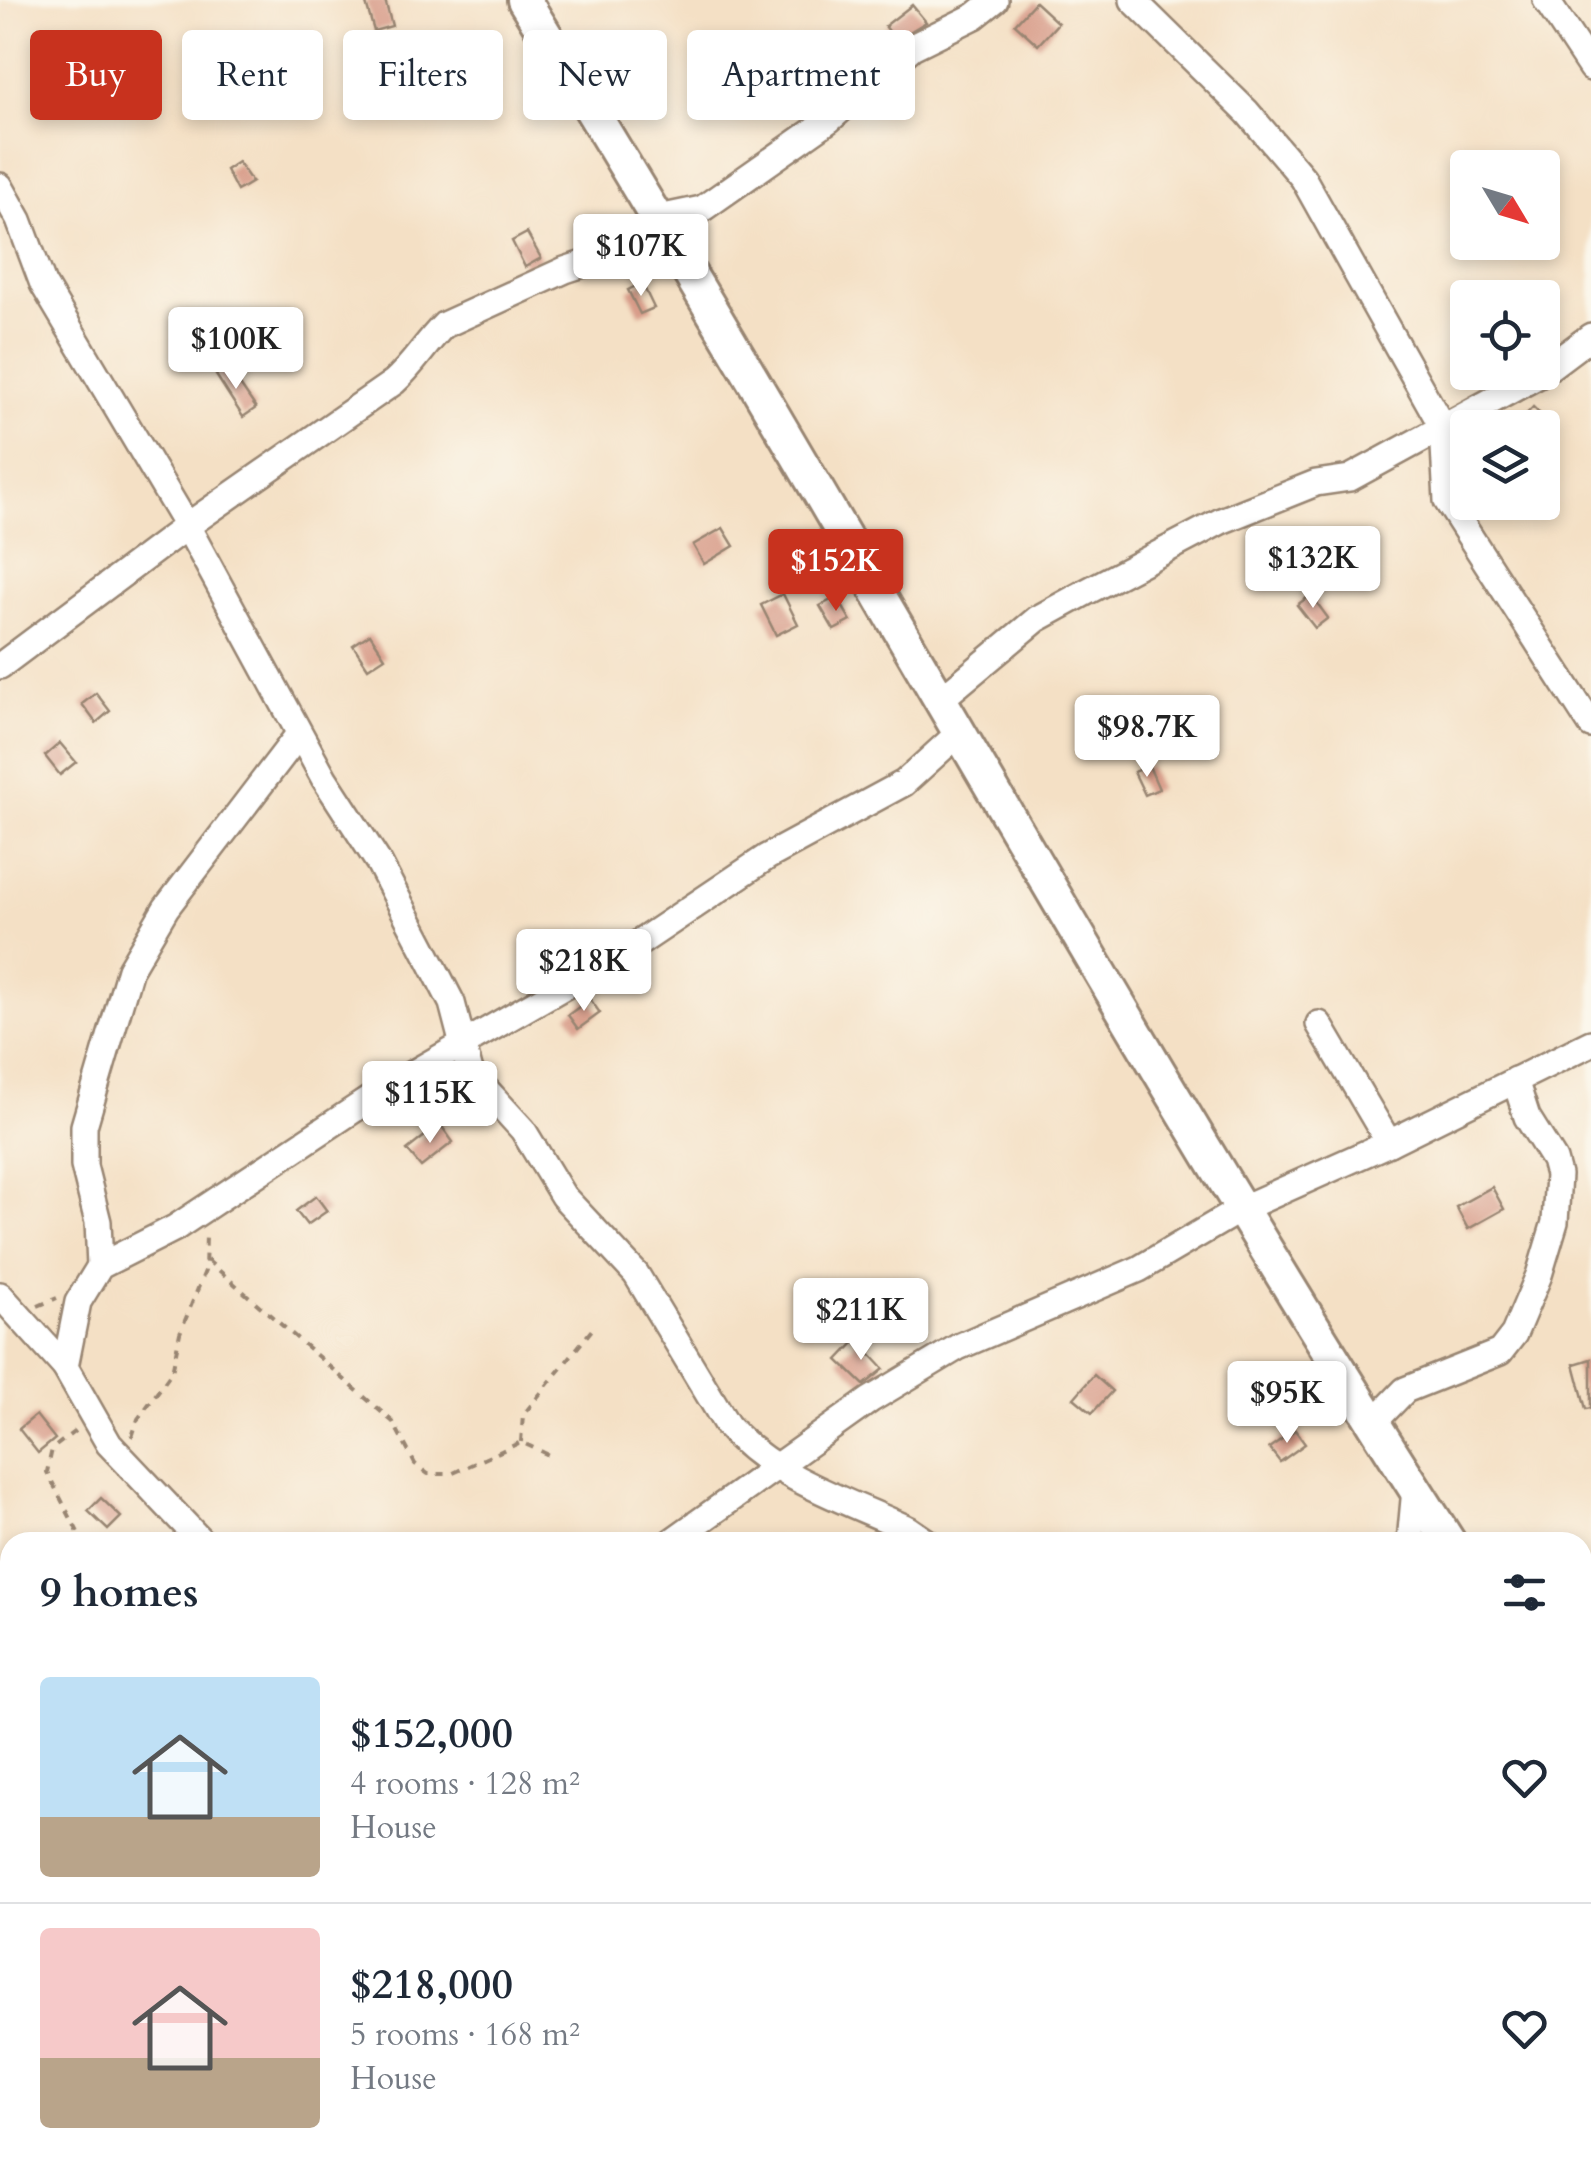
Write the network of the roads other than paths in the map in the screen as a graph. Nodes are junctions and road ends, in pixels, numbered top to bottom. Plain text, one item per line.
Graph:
1 (524, 0) edge
2 (995, 0) edge
3 (1132, 0) edge
4 (1546, 0) edge
5 (1591, 68) edge
6 (0, 186) edge
7 (658, 218) junction
8 (1591, 336) edge
9 (1444, 428) junction
10 (186, 526) junction
11 (0, 666) edge
12 (941, 699) junction
13 (1591, 725) edge
14 (960, 732) junction
15 (299, 734) junction
16 (1320, 1024) dead end
17 (1591, 1042) edge
18 (462, 1044) junction
19 (1514, 1080) junction
20 (1389, 1142) junction
21 (1240, 1208) junction
22 (94, 1273) junction
23 (7, 1303) edge
24 (65, 1367) junction
25 (1374, 1423) junction
26 (773, 1466) junction
27 (1415, 1489) junction
28 (193, 1532) edge
29 (684, 1532) edge
30 (913, 1532) edge
31 (1411, 1532) edge
32 (1443, 1532) edge

1 - 7 main road
2 - 7 street
3 - 9 street
4 - 5 street
6 - 10 street
7 - 10 street
7 - 12 main road
8 - 9 street
9 - 12 street
9 - 13 street
10 - 11 street
10 - 15 street
12 - 14 main road
14 - 18 street
14 - 21 main road
15 - 18 street
15 - 22 street
16 - 20 street
17 - 19 street
18 - 22 street
18 - 26 street
19 - 20 street
19 - 25 street
20 - 21 street
21 - 25 main road
21 - 26 street
22 - 24 street
23 - 24 street
24 - 28 street
25 - 27 main road
26 - 29 street
26 - 30 street
27 - 31 street
27 - 32 main road

